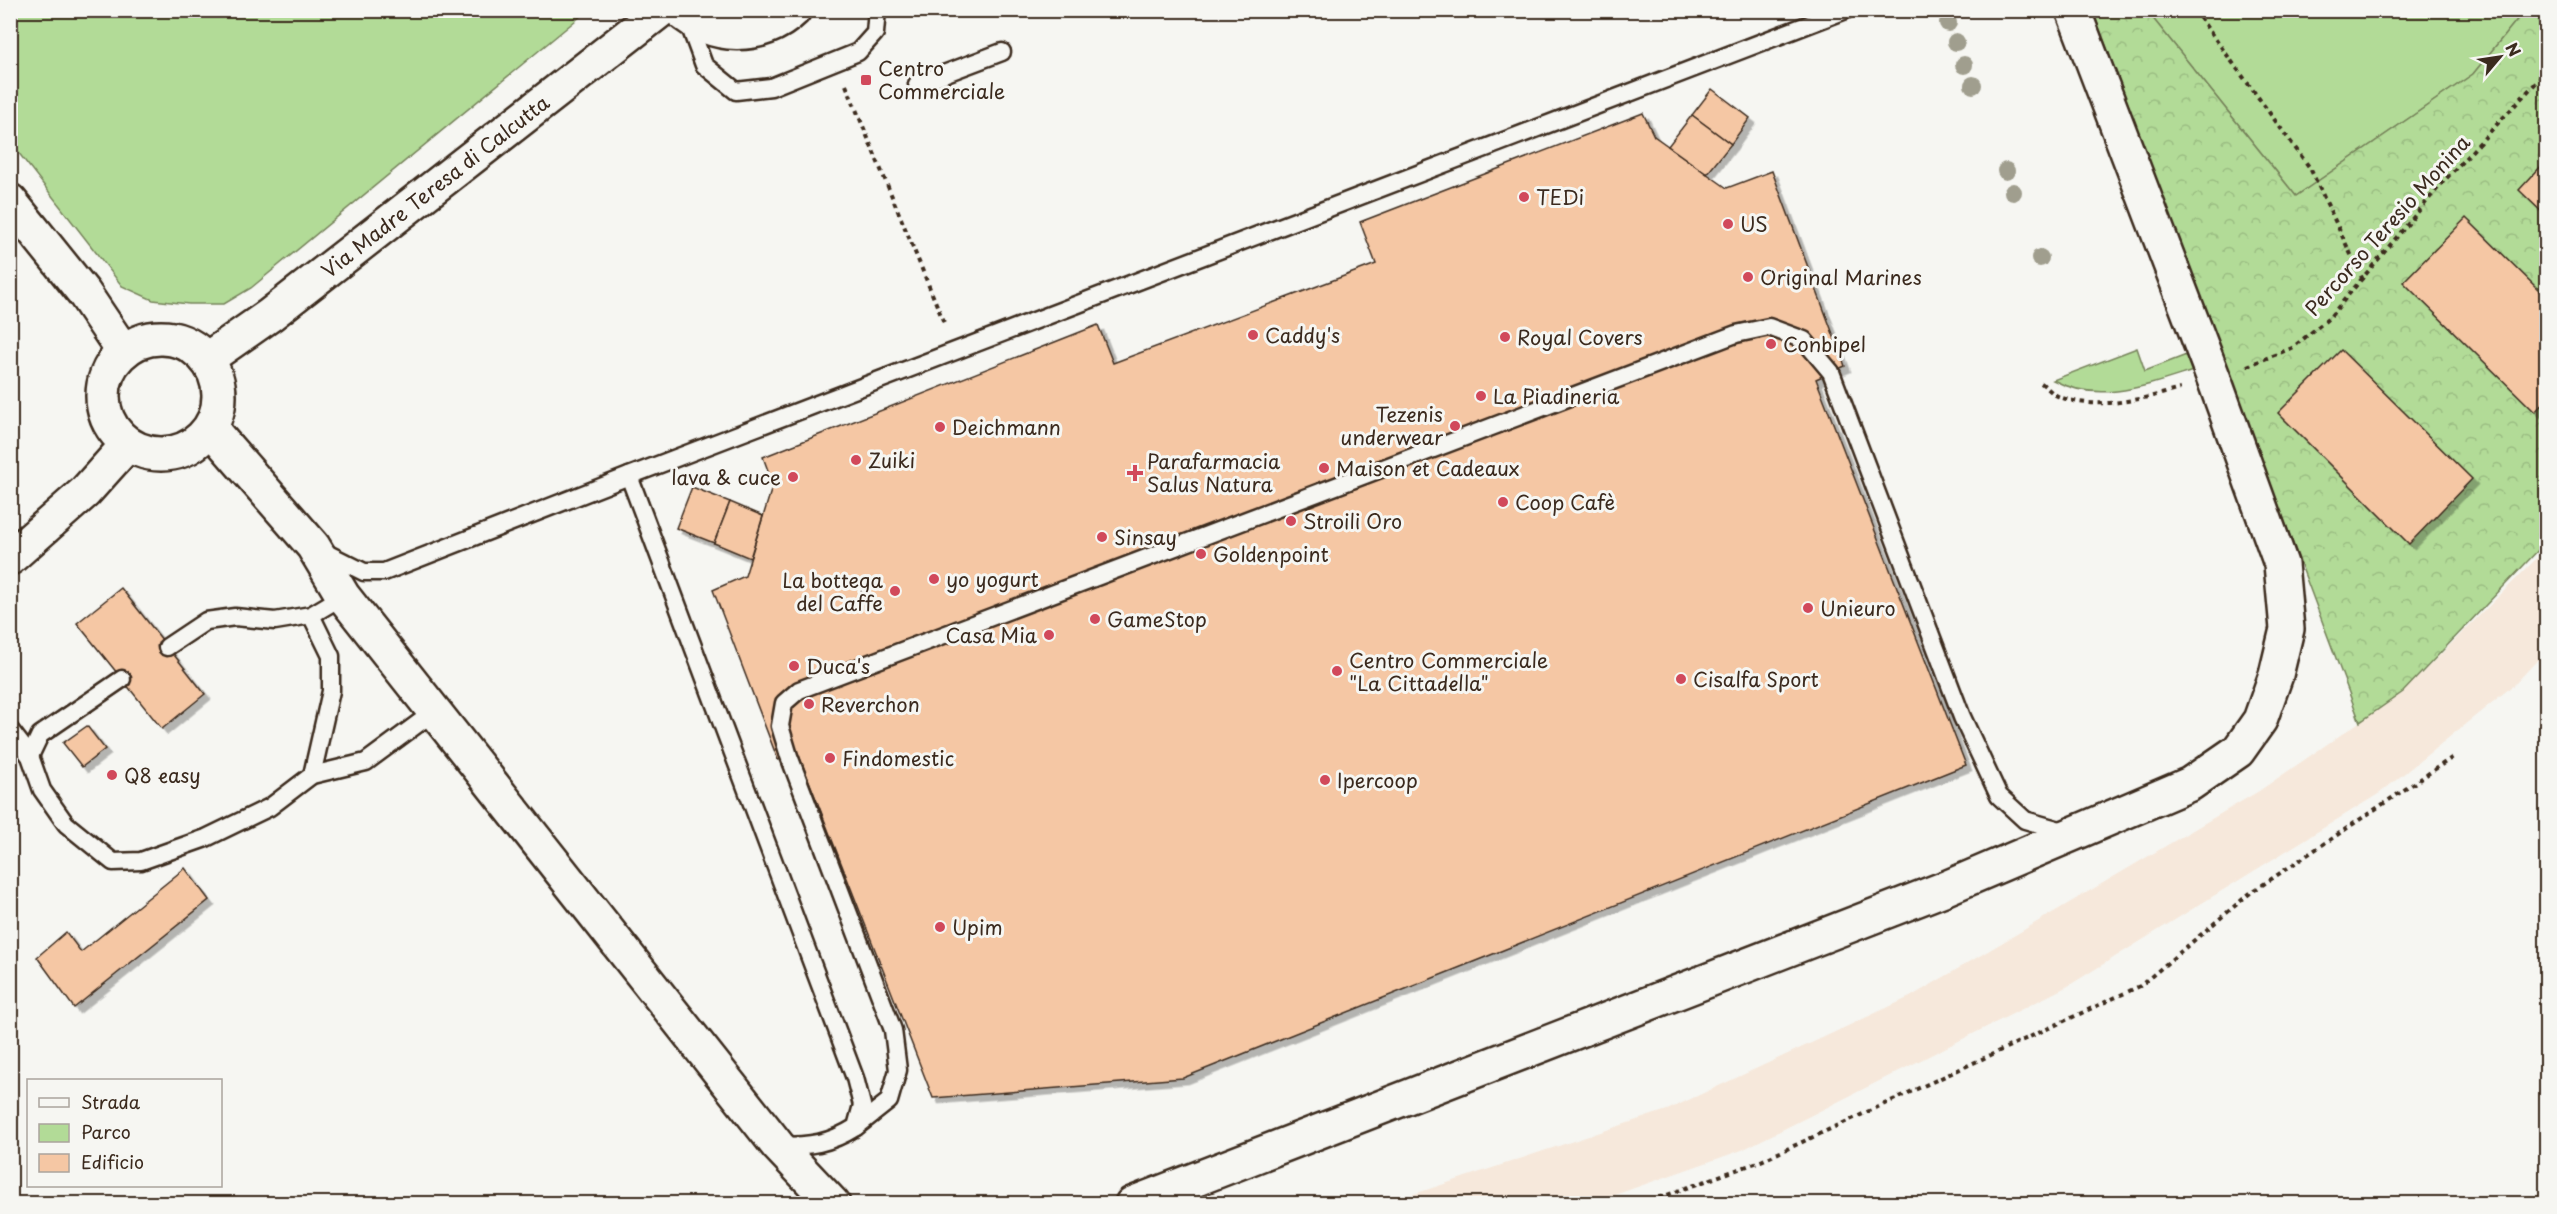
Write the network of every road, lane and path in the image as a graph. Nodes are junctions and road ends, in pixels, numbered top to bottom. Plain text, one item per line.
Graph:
1 (794, 10) edge
2 (877, 10) edge
3 (1846, 10) edge
4 (2073, 10) edge
5 (2194, 10) edge
6 (676, 13) edge
7 (1002, 52) dead end
8 (836, 61) junction
9 (2547, 72) edge
10 (917, 84) dead end
11 (10, 201) edge
12 (2363, 280) junction
13 (123, 351) junction
14 (956, 351) junction
15 (207, 359) junction
16 (2240, 369) dead end
17 (2041, 382) dead end
18 (2184, 388) dead end
19 (211, 429) junction
20 (128, 444) junction
21 (629, 476) junction
22 (313, 546) junction
23 (10, 558) edge
24 (343, 596) junction
25 (310, 615) junction
26 (167, 647) dead end
27 (122, 679) dead end
28 (435, 711) junction
29 (10, 730) edge
30 (30, 756) junction
31 (2452, 757) dead end
32 (312, 775) junction
33 (2100, 823) junction
34 (856, 1127) junction
35 (778, 1146) junction
36 (833, 1203) edge
37 (1132, 1203) edge
38 (1642, 1203) edge

1 - 6 street
2 - 8 lane
3 - 14 lane
4 - 33 street
5 - 12 path
6 - 8 lane
6 - 15 street, Via Madre Teresa di Calcutta
7 - 10 lane
8 - 14 path
9 - 12 path, Percorso Teresio Monina
11 - 13 street
12 - 16 path, Percorso Teresio Monina
13 - 15 street
13 - 20 street
14 - 21 lane
15 - 19 street
17 - 18 path
19 - 20 street
19 - 22 street
20 - 23 street
21 - 22 lane
21 - 34 lane
22 - 24 street
24 - 25 lane
24 - 28 street
25 - 26 lane
25 - 32 lane
27 - 30 lane
28 - 32 lane
28 - 35 street
29 - 30 lane
30 - 32 lane
31 - 38 path
33 - 34 lane
33 - 37 street
34 - 35 lane
35 - 36 street

